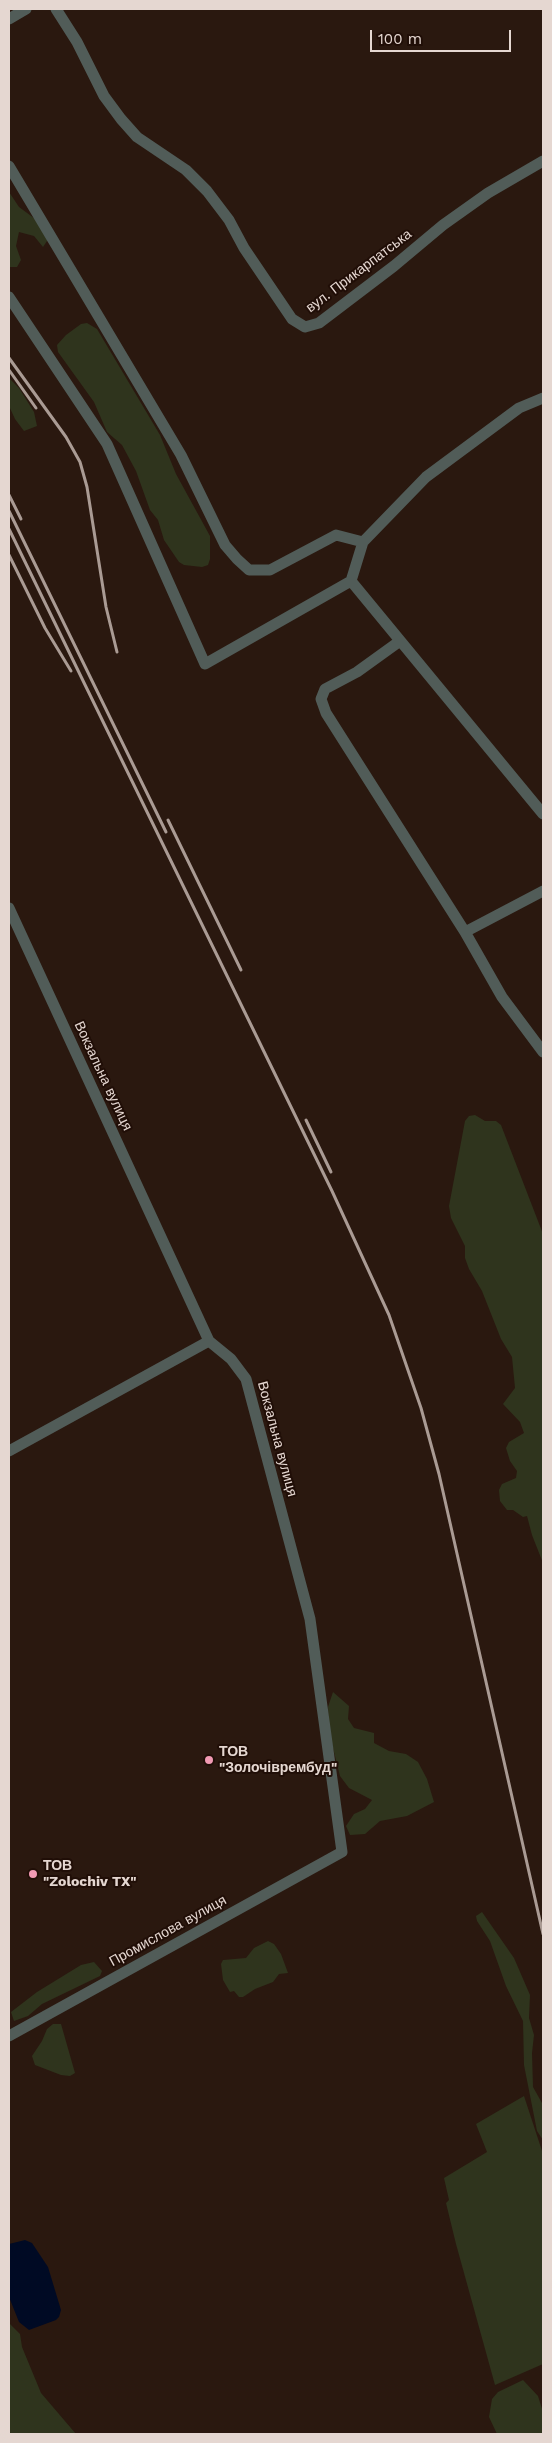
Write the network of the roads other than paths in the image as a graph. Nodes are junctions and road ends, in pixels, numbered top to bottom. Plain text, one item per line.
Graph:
1 (26, 9) edge
2 (56, 9) edge
3 (9, 19) edge
4 (543, 161) edge
5 (9, 166) edge
6 (9, 297) edge
7 (543, 398) edge
8 (363, 542) junction
9 (350, 581) junction
10 (400, 641) junction
11 (543, 814) edge
12 (543, 891) edge
13 (9, 908) edge
14 (465, 932) junction
15 (543, 1052) edge
16 (209, 1341) junction
17 (9, 1451) edge
18 (342, 1852) joint
19 (9, 2036) edge

1 - 3 street
2 - 4 street, вул. Прикарпатська
5 - 8 street
6 - 9 street
7 - 8 street
8 - 9 street
9 - 10 street
10 - 11 street
10 - 14 street
12 - 14 street
13 - 16 street, Вокзальна вулиця
14 - 15 street
16 - 17 street
16 - 18 street, Вокзальна вулиця
18 - 19 street, Промислова вулиця

